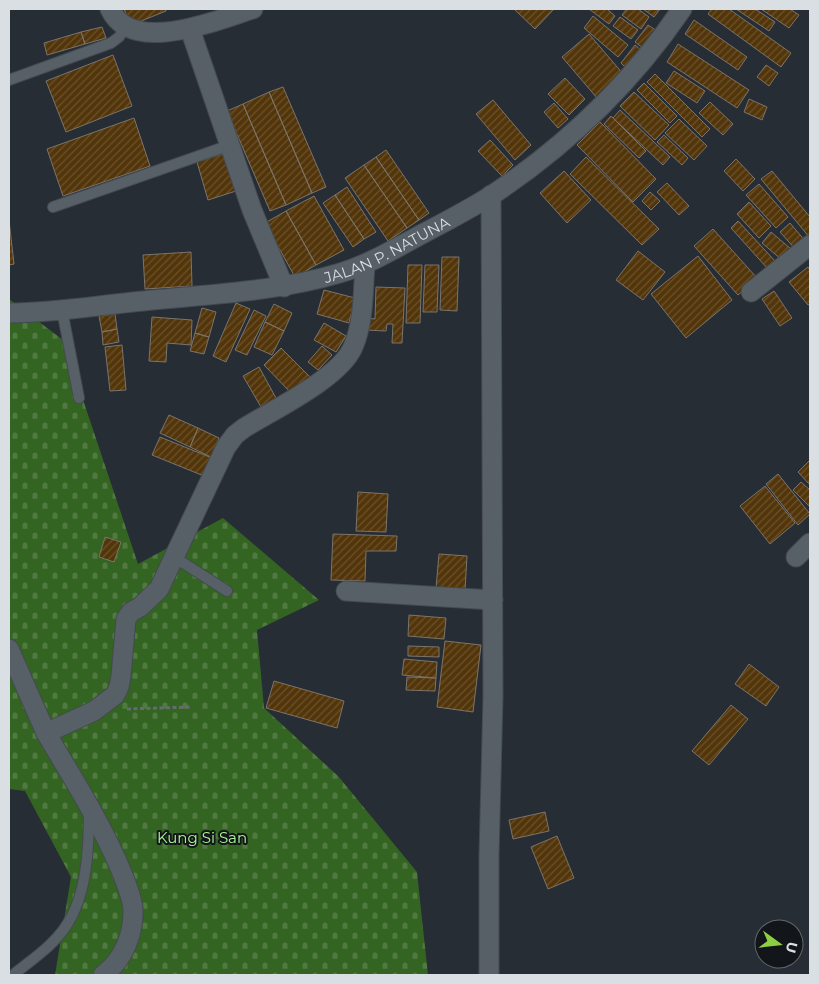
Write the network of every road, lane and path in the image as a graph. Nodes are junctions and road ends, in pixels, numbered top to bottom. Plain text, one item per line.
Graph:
1 (110, 9) edge
2 (253, 9) edge
3 (682, 9) edge
4 (126, 27) junction
5 (190, 29) junction
6 (9, 80) edge
7 (230, 145) junction
8 (491, 195) junction
9 (53, 207) dead end
10 (810, 245) edge
11 (365, 265) junction
12 (284, 287) junction
13 (751, 292) dead end
14 (62, 310) junction
15 (9, 312) edge
16 (79, 398) dead end
17 (810, 543) edge
18 (174, 557) junction
19 (796, 557) dead end
20 (227, 591) dead end
21 (346, 591) dead end
22 (493, 600) junction
23 (9, 649) edge
24 (192, 707) dead end
25 (123, 709) dead end
26 (46, 733) junction
27 (89, 807) junction
28 (13, 975) edge
29 (103, 975) edge
30 (489, 975) edge

1 - 4 street
2 - 5 street
3 - 8 street, JALAN P. NATUNA
4 - 5 street
4 - 6 lane
5 - 7 street
7 - 9 lane
7 - 12 street
8 - 11 street, JALAN P. NATUNA
8 - 22 street
10 - 13 street
11 - 12 street, JALAN P. NATUNA
11 - 18 street
12 - 14 street, JALAN P. NATUNA
14 - 15 street, JALAN P. NATUNA
14 - 16 lane
17 - 19 street
18 - 20 lane
18 - 26 street
21 - 22 street
22 - 30 street
23 - 26 street
24 - 25 path
26 - 27 street
27 - 28 lane
27 - 29 street

